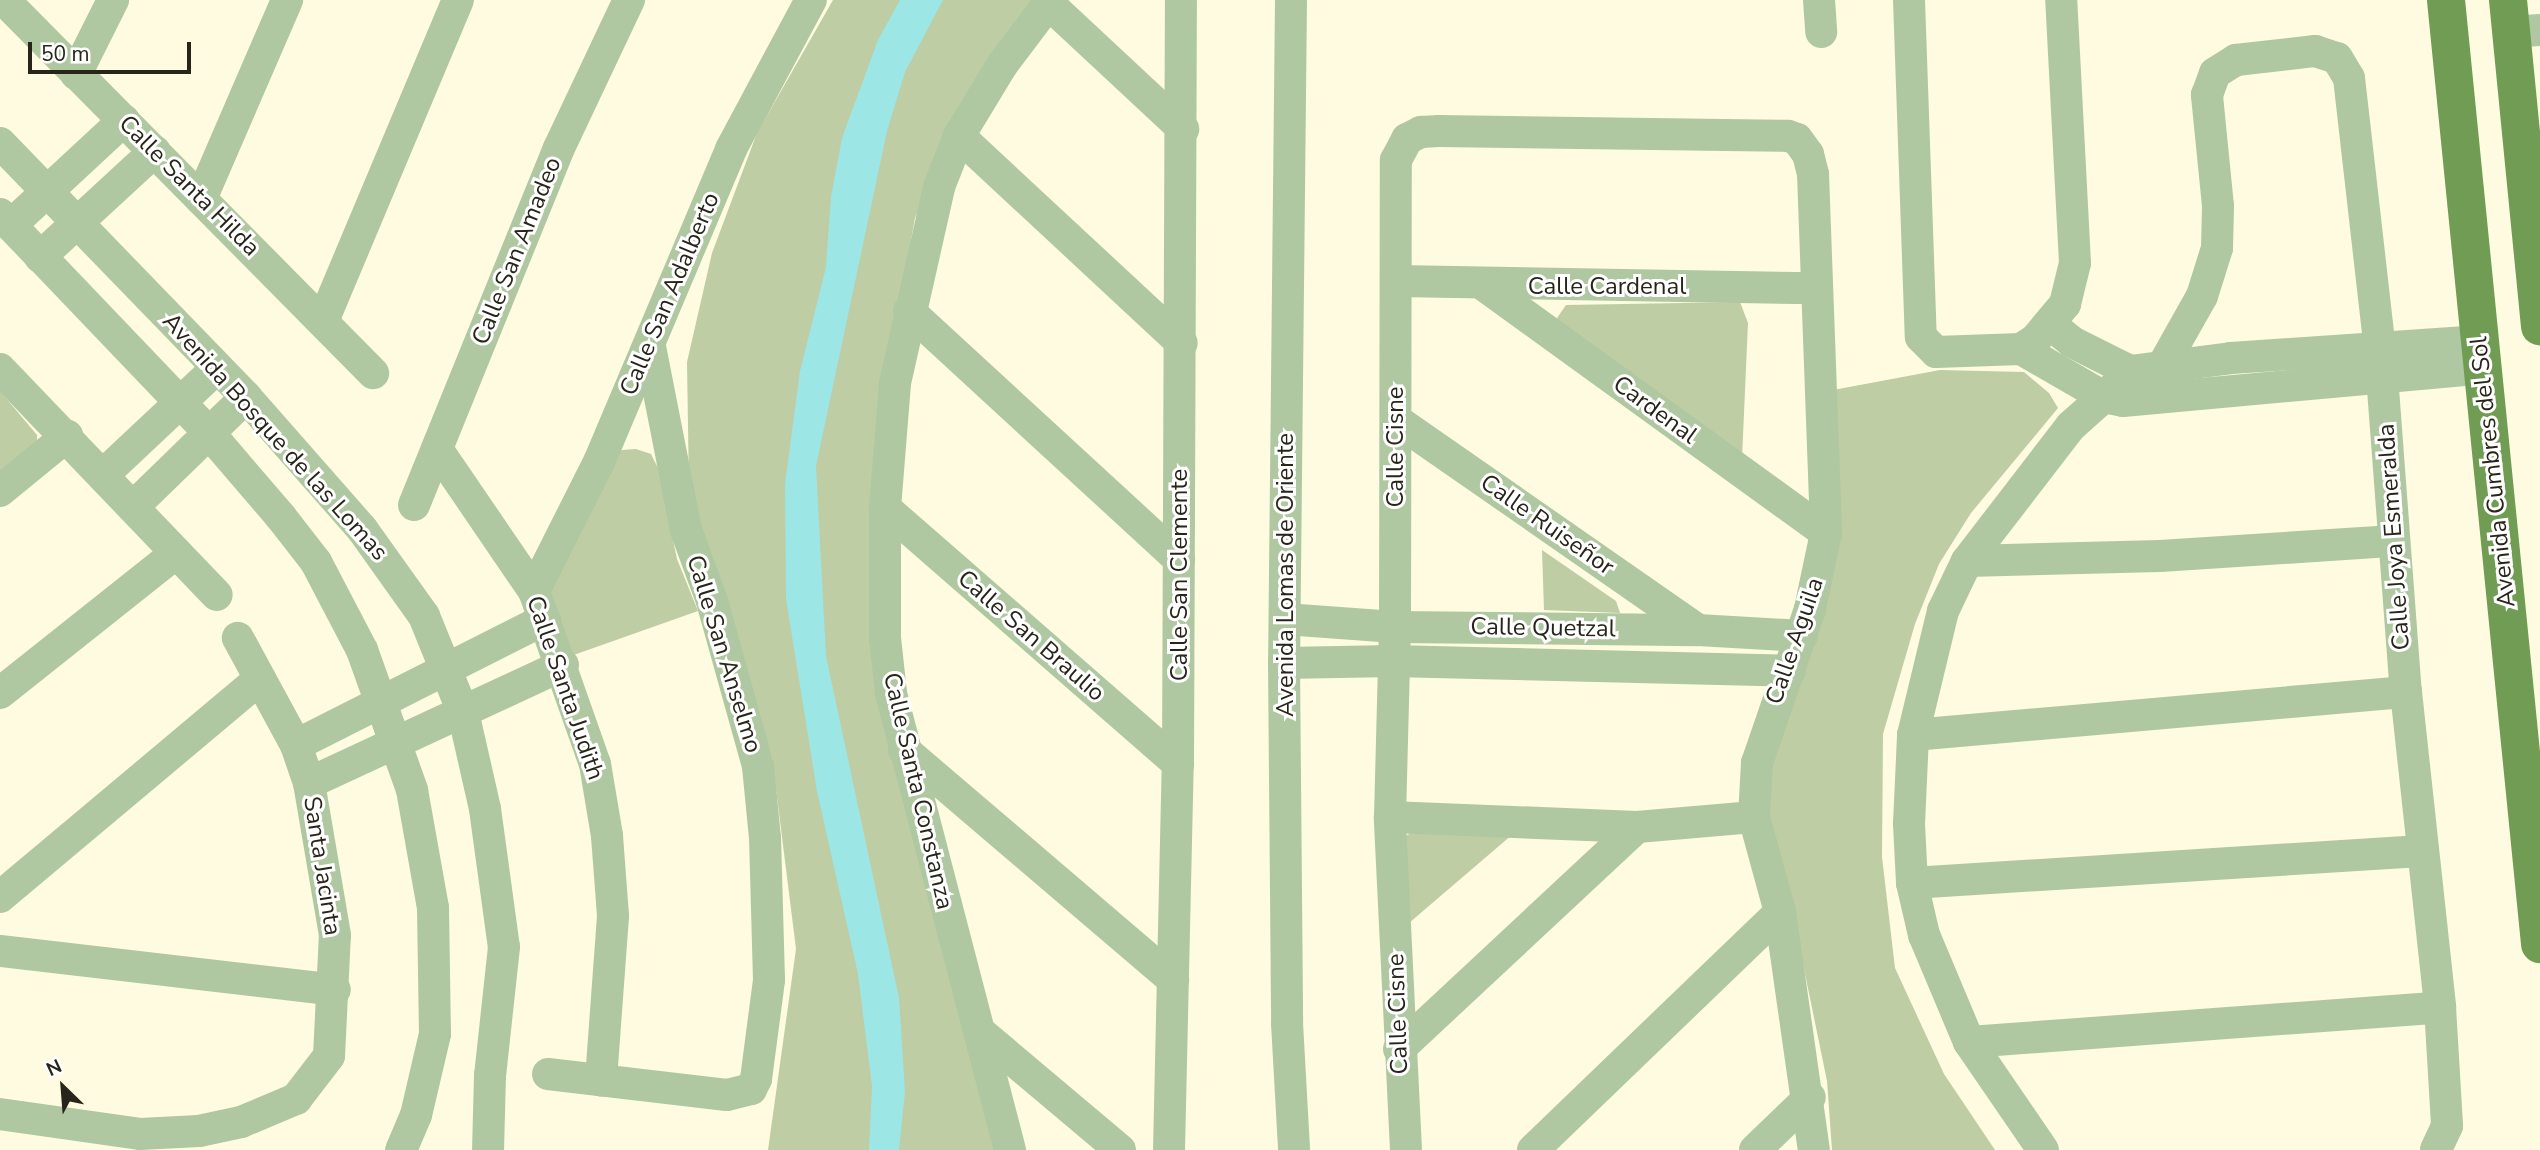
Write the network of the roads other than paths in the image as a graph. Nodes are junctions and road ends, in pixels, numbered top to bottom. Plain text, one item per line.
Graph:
1 (4, 0) edge
2 (113, 0) edge
3 (286, 0) edge
4 (458, 0) edge
5 (629, 0) edge
6 (811, 0) edge
7 (1181, 0) edge
8 (1291, 0) edge
9 (1819, 0) edge
10 (1909, 0) edge
11 (2061, 0) edge
12 (2446, 0) edge
13 (1049, 1) edge
14 (2520, 21) edge
15 (1821, 32) dead end
16 (76, 74) junction
17 (124, 120) junction
18 (1183, 129) junction
19 (959, 136) junction
20 (1797, 139) joint
21 (0, 143) edge
22 (155, 151) junction
23 (2533, 185) edge
24 (47, 191) junction
25 (201, 199) junction
26 (5, 219) edge
27 (76, 221) junction
28 (40, 257) junction
29 (2532, 279) junction
30 (2474, 280) junction
31 (1398, 281) junction
32 (1485, 286) junction
33 (1817, 288) junction
34 (909, 311) junction
35 (323, 321) junction
36 (2050, 324) junction
37 (2540, 326) edge
38 (1182, 343) junction
39 (650, 346) junction
40 (2021, 349) junction
41 (2482, 355) junction
42 (2381, 363) junction
43 (2162, 367) junction
44 (0, 369) edge
45 (217, 369) junction
46 (2130, 371) junction
47 (373, 373) dead end
48 (246, 397) junction
49 (2104, 397) junction
50 (180, 404) junction
51 (1396, 420) junction
52 (209, 433) junction
53 (67, 436) junction
54 (437, 449) junction
55 (104, 474) junction
56 (0, 491) edge
57 (414, 505) dead end
58 (134, 506) junction
59 (885, 508) junction
60 (1826, 533) junction
61 (2394, 541) junction
62 (176, 553) junction
63 (1179, 559) junction
64 (1967, 561) junction
65 (217, 595) dead end
66 (540, 605) junction
67 (1284, 619) junction
68 (1395, 627) junction
69 (1698, 629) junction
70 (1801, 636) junction
71 (237, 638) dead end
72 (1393, 661) junction
73 (1284, 663) junction
74 (563, 665) junction
75 (449, 670) junction
76 (1790, 671) junction
77 (260, 679) junction
78 (2406, 692) junction
79 (0, 693) edge
80 (382, 704) junction
81 (463, 712) junction
82 (1913, 735) junction
83 (396, 744) junction
84 (296, 745) junction
85 (904, 750) junction
86 (1178, 764) junction
87 (309, 783) junction
88 (1390, 817) junction
89 (1754, 817) junction
90 (1637, 827) junction
91 (2421, 851) junction
92 (1912, 883) junction
93 (0, 897) edge
94 (1780, 912) junction
95 (2540, 944) edge
96 (0, 951) edge
97 (1173, 980) junction
98 (335, 990) junction
99 (2440, 1007) junction
100 (980, 1032) junction
101 (1969, 1042) junction
102 (1399, 1049) junction
103 (548, 1074) dead end
104 (601, 1082) junction
105 (1810, 1097) junction
106 (0, 1114) edge
107 (2438, 1147) edge
108 (401, 1150) edge
109 (488, 1150) edge
110 (1010, 1150) edge
111 (1120, 1150) edge
112 (1169, 1150) edge
113 (1294, 1150) edge
114 (1406, 1150) edge
115 (1533, 1150) edge
116 (1755, 1150) edge
117 (1814, 1150) edge
118 (2043, 1150) edge

1 - 16 street, Calle Santa Hilda
2 - 16 street
3 - 25 street
4 - 35 street
5 - 54 street, Calle San Amadeo
6 - 39 street, Calle San Adalberto
7 - 18 street, Calle San Clemente
8 - 67 street, Avenida Lomas de Oriente
9 - 15 street
10 - 40 street
11 - 36 street
12 - 30 main road, Avenida Cumbres del Sol
13 - 18 street
13 - 19 street, Calle Santa Constanza
14 - 23 main road
16 - 17 street, Calle Santa Hilda
17 - 22 street, Calle Santa Hilda
17 - 24 street
18 - 38 street, Calle San Clemente
19 - 34 street, Calle Santa Constanza
19 - 38 street
20 - 31 street, Calle Cisne
20 - 33 street, Calle Aguila
21 - 24 street, Avenida Bosque de las Lomas
22 - 25 street, Calle Santa Hilda
22 - 27 street
23 - 29 main road
24 - 26 street
24 - 27 street, Avenida Bosque de las Lomas
25 - 35 street, Calle Santa Hilda
26 - 28 street, Avenida Bosque de las Lomas
27 - 28 street
27 - 45 street, Avenida Bosque de las Lomas
28 - 50 street, Avenida Bosque de las Lomas
29 - 30 main road
29 - 37 main road
30 - 41 main road, Avenida Cumbres del Sol
31 - 32 street, Calle Cardenal
31 - 51 street, Calle Cisne
32 - 33 street, Calle Cardenal
32 - 60 street, Cardenal
33 - 60 street, Calle Aguila
34 - 59 street, Calle Santa Constanza
34 - 63 street
35 - 47 street, Calle Santa Hilda
36 - 40 street
36 - 46 street
38 - 63 street, Calle San Clemente
39 - 66 street, Calle San Adalberto
39 - 104 street, Calle San Anselmo
40 - 49 street
41 - 42 street
41 - 95 main road, Avenida Cumbres del Sol
42 - 43 street
42 - 43 street, Calle Joya Esmeralda
42 - 49 street
42 - 61 street, Calle Joya Esmeralda
43 - 46 street
44 - 53 street
45 - 48 street, Avenida Bosque de las Lomas
45 - 50 street
46 - 49 street
48 - 52 street
48 - 75 street, Avenida Bosque de las Lomas
49 - 64 street
50 - 52 street, Avenida Bosque de las Lomas
50 - 55 street
51 - 68 street, Calle Cisne
51 - 69 street, Calle Ruiseñor
52 - 58 street
52 - 80 street, Avenida Bosque de las Lomas
53 - 55 street
53 - 56 street
54 - 57 street, Calle San Amadeo
54 - 66 street, Calle Santa Judith
55 - 58 street
58 - 62 street
59 - 85 street, Calle Santa Constanza
59 - 86 street, Calle San Braulio
60 - 70 street, Calle Aguila
61 - 64 street
61 - 78 street, Calle Joya Esmeralda
62 - 65 street
62 - 79 street
63 - 86 street, Calle San Clemente
64 - 82 street
66 - 74 street, Calle Santa Judith
66 - 75 street
67 - 68 street, Calle Quetzal
67 - 73 street, Avenida Lomas de Oriente
68 - 69 street, Calle Quetzal
68 - 72 street, Calle Cisne
69 - 70 street, Calle Quetzal
70 - 76 street, Calle Aguila
71 - 77 street, Santa Jacinta
72 - 73 street, Calle Quetzal
72 - 76 street, Calle Quetzal
72 - 88 street, Calle Cisne
73 - 113 street, Avenida Lomas de Oriente
74 - 81 street
74 - 104 street, Calle Santa Judith
75 - 80 street
75 - 81 street, Avenida Bosque de las Lomas
76 - 89 street, Calle Aguila
77 - 84 street, Santa Jacinta
77 - 93 street
78 - 82 street
78 - 91 street, Calle Joya Esmeralda
80 - 83 street, Avenida Bosque de las Lomas
80 - 84 street
81 - 83 street
81 - 109 street, Avenida Bosque de las Lomas
82 - 92 street
83 - 87 street
83 - 108 street, Avenida Bosque de las Lomas
84 - 87 street, Santa Jacinta
85 - 97 street
85 - 100 street, Calle Santa Constanza
86 - 97 street, Calle San Clemente
87 - 98 street, Santa Jacinta
88 - 90 street
88 - 102 street, Calle Cisne
89 - 90 street
89 - 94 street, Calle Aguila
90 - 102 street
91 - 92 street
91 - 99 street, Calle Joya Esmeralda
92 - 101 street
94 - 105 street, Calle Aguila
94 - 115 street
96 - 98 street
97 - 112 street, Calle San Clemente
98 - 106 street, Santa Jacinta
99 - 101 street
99 - 107 street, Calle Joya Esmeralda
100 - 110 street, Calle Santa Constanza
100 - 111 street
101 - 118 street
102 - 114 street, Calle Cisne
103 - 104 street
105 - 116 street
105 - 117 street, Calle Aguila

